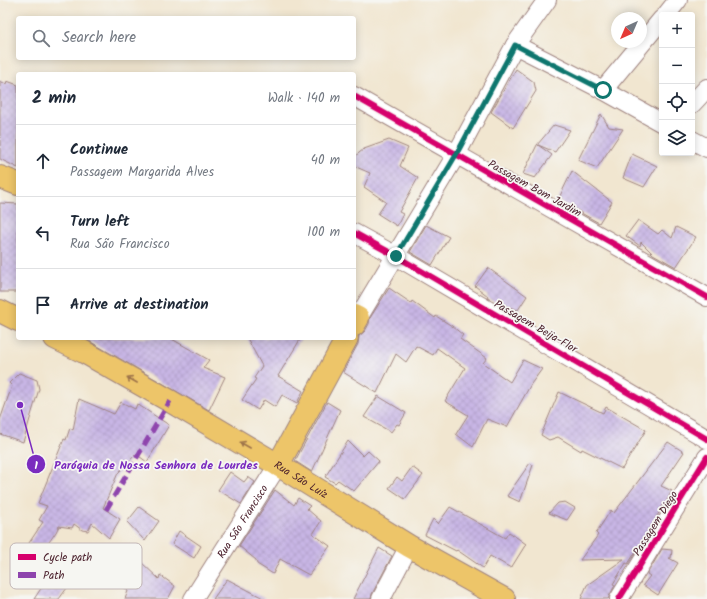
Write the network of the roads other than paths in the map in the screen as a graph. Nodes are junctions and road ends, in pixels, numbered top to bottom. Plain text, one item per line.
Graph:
1 (547, 0) edge
2 (678, 0) edge
3 (668, 12) edge
4 (659, 23) edge
5 (515, 45) junction
6 (707, 88) edge
7 (603, 90) junction
8 (356, 97) edge
9 (695, 101) edge
10 (659, 121) edge
11 (695, 142) edge
12 (707, 148) edge
13 (456, 155) junction
14 (0, 177) edge
15 (16, 183) edge
16 (356, 234) edge
17 (396, 256) junction
18 (707, 296) edge
19 (0, 311) edge
20 (356, 318) edge
21 (16, 319) edge
22 (59, 340) edge
23 (346, 340) edge
24 (707, 439) edge
25 (707, 457) edge
26 (278, 465) junction
27 (409, 546) junction
28 (193, 599) edge
29 (382, 599) edge
30 (504, 599) edge
31 (620, 599) edge

1 - 5 street
2 - 3 street
4 - 7 street
5 - 7 street
5 - 13 street
6 - 9 street
7 - 10 street
8 - 13 street, Passagem Bom Jardim
11 - 12 street
13 - 17 street
13 - 18 street, Passagem Bom Jardim
14 - 15 main road
16 - 17 street, Passagem Beija-Flor
17 - 20 street
17 - 24 street, Passagem Beija-Flor
19 - 21 main road
26 -> 22 main road, Rua São Luíz
23 - 26 main road, Rua São Francisco
25 - 31 street, Passagem Diego
26 - 27 main road, Rua São Luíz
26 - 28 street, Rua São Francisco
27 - 29 street
27 - 30 main road, Rua São Luíz

